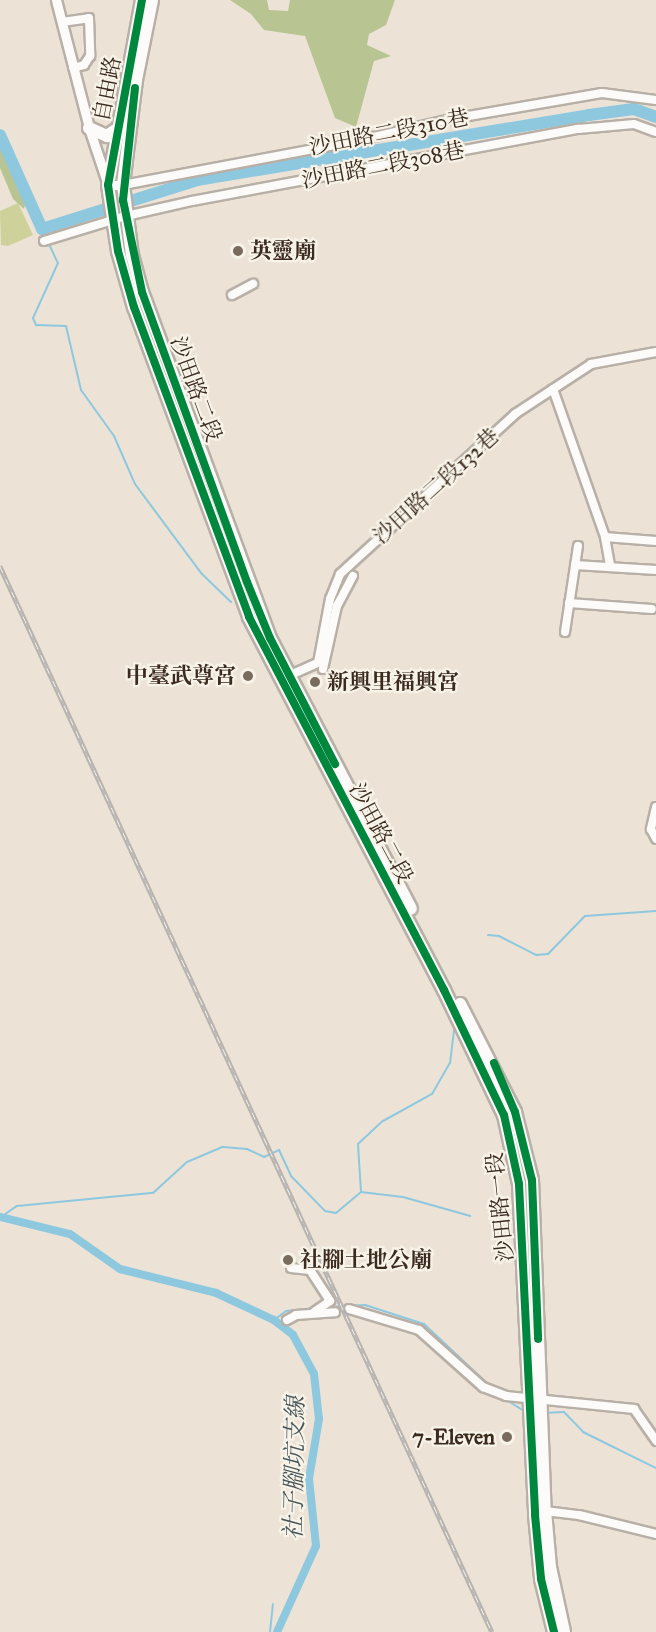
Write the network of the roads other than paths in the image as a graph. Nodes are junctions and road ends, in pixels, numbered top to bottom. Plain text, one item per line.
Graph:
1 (56, 0) edge
2 (142, 0) edge
3 (152, 0) edge
4 (62, 22) junction
5 (73, 68) junction
6 (656, 100) edge
7 (89, 128) junction
8 (117, 129) junction
9 (656, 132) edge
10 (123, 185) junction
11 (108, 192) junction
12 (124, 208) junction
13 (111, 216) junction
14 (44, 241) dead end
15 (253, 284) dead end
16 (232, 295) dead end
17 (656, 352) edge
18 (553, 389) junction
19 (605, 537) junction
20 (656, 541) edge
21 (578, 546) dead end
22 (574, 565) junction
23 (610, 566) junction
24 (656, 570) edge
25 (353, 576) dead end
26 (568, 603) junction
27 (652, 609) dead end
28 (565, 632) dead end
29 (323, 669) dead end
30 (284, 678) junction
31 (656, 807) edge
32 (656, 839) edge
33 (447, 988) joint
34 (291, 1268) dead end
35 (349, 1309) dead end
36 (314, 1312) junction
37 (335, 1312) dead end
38 (287, 1320) dead end
39 (536, 1400) junction
40 (536, 1421) junction
41 (656, 1441) edge
42 (545, 1511) junction
43 (656, 1534) edge
44 (554, 1632) edge
45 (564, 1632) edge

1 - 4 street, 沙田路二段
2 - 8 main road, 自由路
3 - 10 main road, 自由路
4 - 5 street, 沙田路二段
4 - 5 street
5 - 7 street, 沙田路二段
6 - 10 street, 沙田路二段310巷
7 - 8 main road
7 - 11 street, 沙田路二段
8 - 11 main road, 自由路
9 - 12 street, 沙田路二段308巷
10 - 11 street
10 - 12 main road, 沙田路二段
11 - 13 main road, 沙田路二段
12 - 13 street, 沙田路二段308巷
12 - 30 main road, 沙田路二段
13 - 14 street, 沙田路二段308巷
13 - 30 main road, 沙田路二段
15 - 16 street
17 - 18 street, 沙田路二段132巷
18 - 19 street
18 - 30 street, 沙田路二段132巷
19 - 20 street
19 - 23 street
21 - 22 street
22 - 23 street
22 - 26 street
23 - 24 street
25 - 29 street
26 - 27 street
26 - 28 street
30 - 33 main road, 沙田路二段
31 - 32 street
33 - 39 main road, 沙田路一段
34 - 36 street
35 - 39 street
36 - 37 street
36 - 38 street
39 - 40 main road, 沙田路一段
39 - 41 street
40 - 42 main road
40 - 44 main road
42 - 43 street
42 - 45 main road

